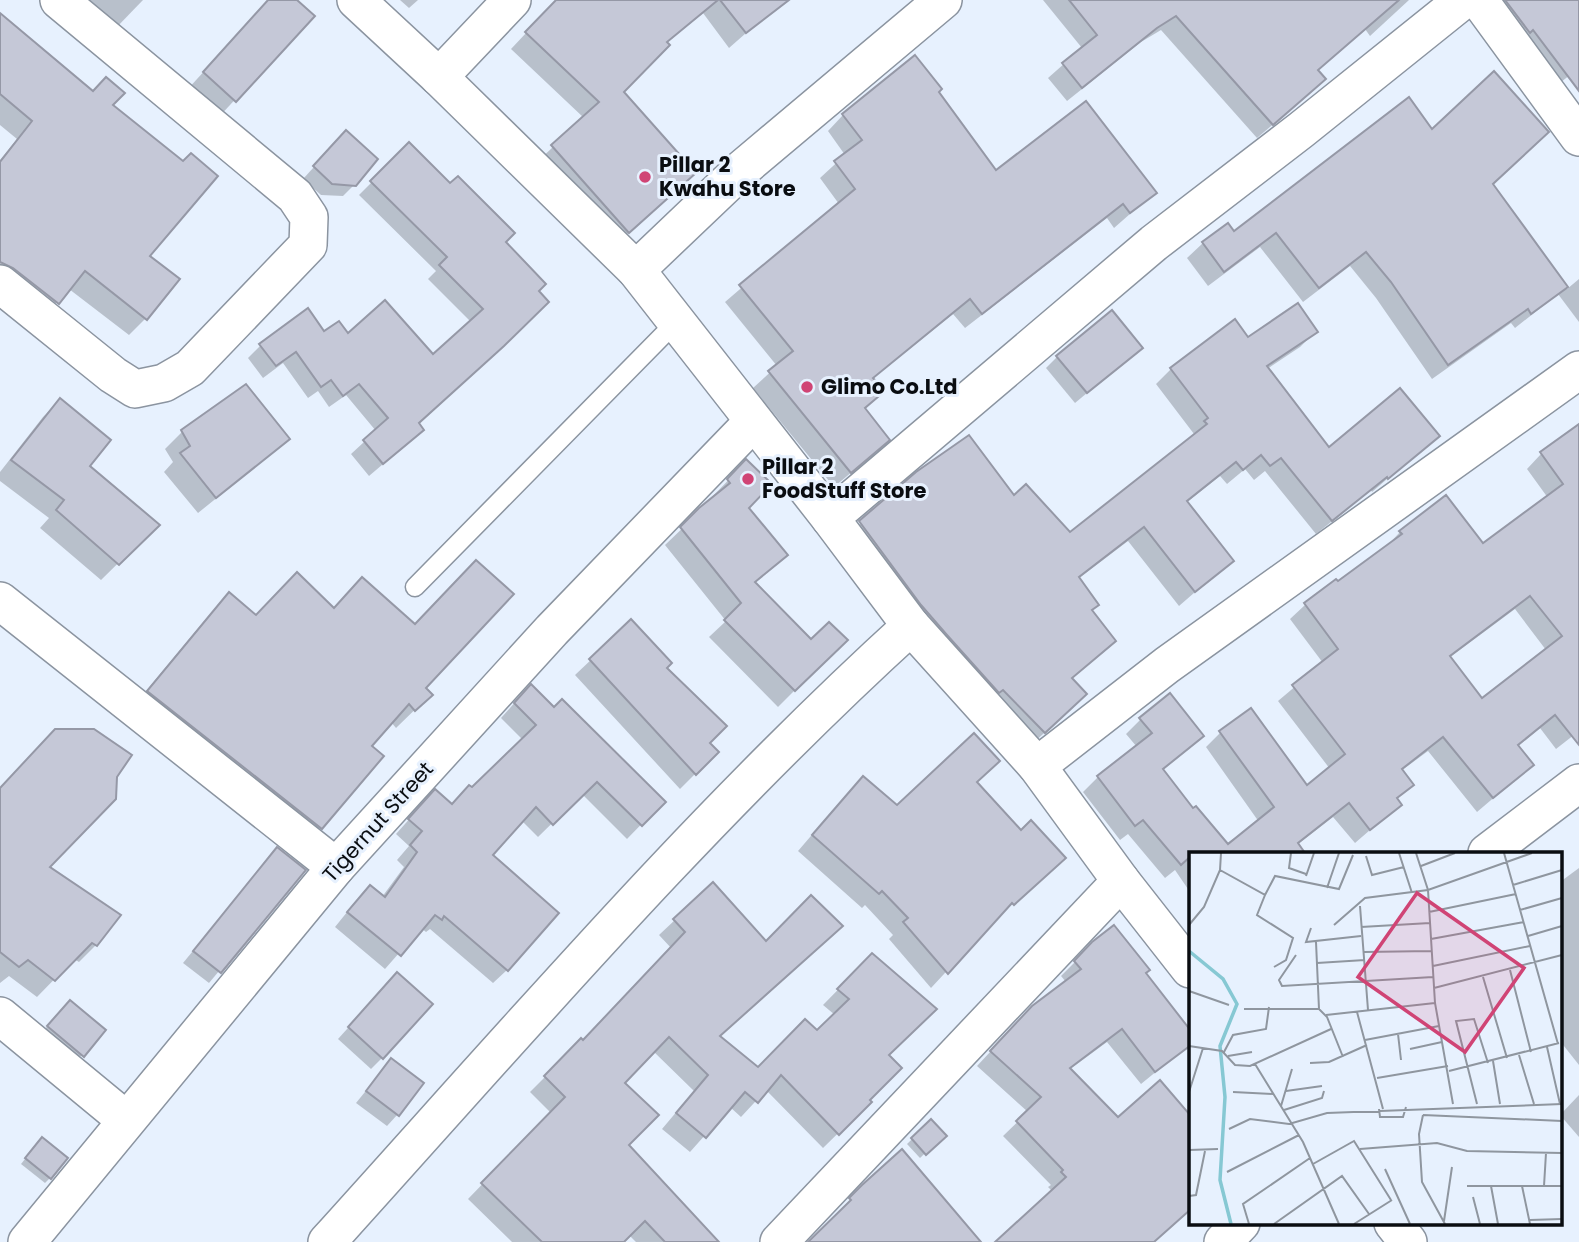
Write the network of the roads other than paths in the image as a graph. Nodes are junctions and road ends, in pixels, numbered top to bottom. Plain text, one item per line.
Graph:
1 (59, 0) edge
2 (356, 0) edge
3 (512, 0) edge
4 (943, 0) edge
5 (1463, 0) edge
6 (1479, 0) edge
7 (439, 77) junction
8 (1579, 137) edge
9 (636, 270) junction
10 (0, 284) edge
11 (676, 322) junction
12 (1579, 370) edge
13 (753, 422) junction
14 (830, 518) junction
15 (415, 587) dead end
16 (0, 601) edge
17 (911, 626) junction
18 (1037, 766) junction
19 (1579, 783) edge
20 (1488, 852) edge
21 (336, 867) junction
22 (1121, 881) junction
23 (1189, 966) edge
24 (0, 1016) edge
25 (125, 1119) junction
26 (1240, 1224) edge
27 (1394, 1224) edge
28 (27, 1242) edge
29 (327, 1242) edge
30 (779, 1242) edge
31 (1223, 1242) edge
32 (1408, 1242) edge

1 - 10 street
2 - 7 street
3 - 7 street
4 - 9 street
5 - 14 street
6 - 8 street
7 - 9 street
9 - 11 street
11 - 13 street
11 - 15 lane
12 - 18 street
13 - 14 street
13 - 21 street, Tigernut Street
14 - 17 street
16 - 21 street
17 - 18 street
17 - 29 street
18 - 22 street
19 - 20 street
21 - 25 street, Tigernut Street
22 - 23 street
22 - 30 street
24 - 25 street
25 - 28 street, Tigernut Street
26 - 31 street
27 - 32 street

